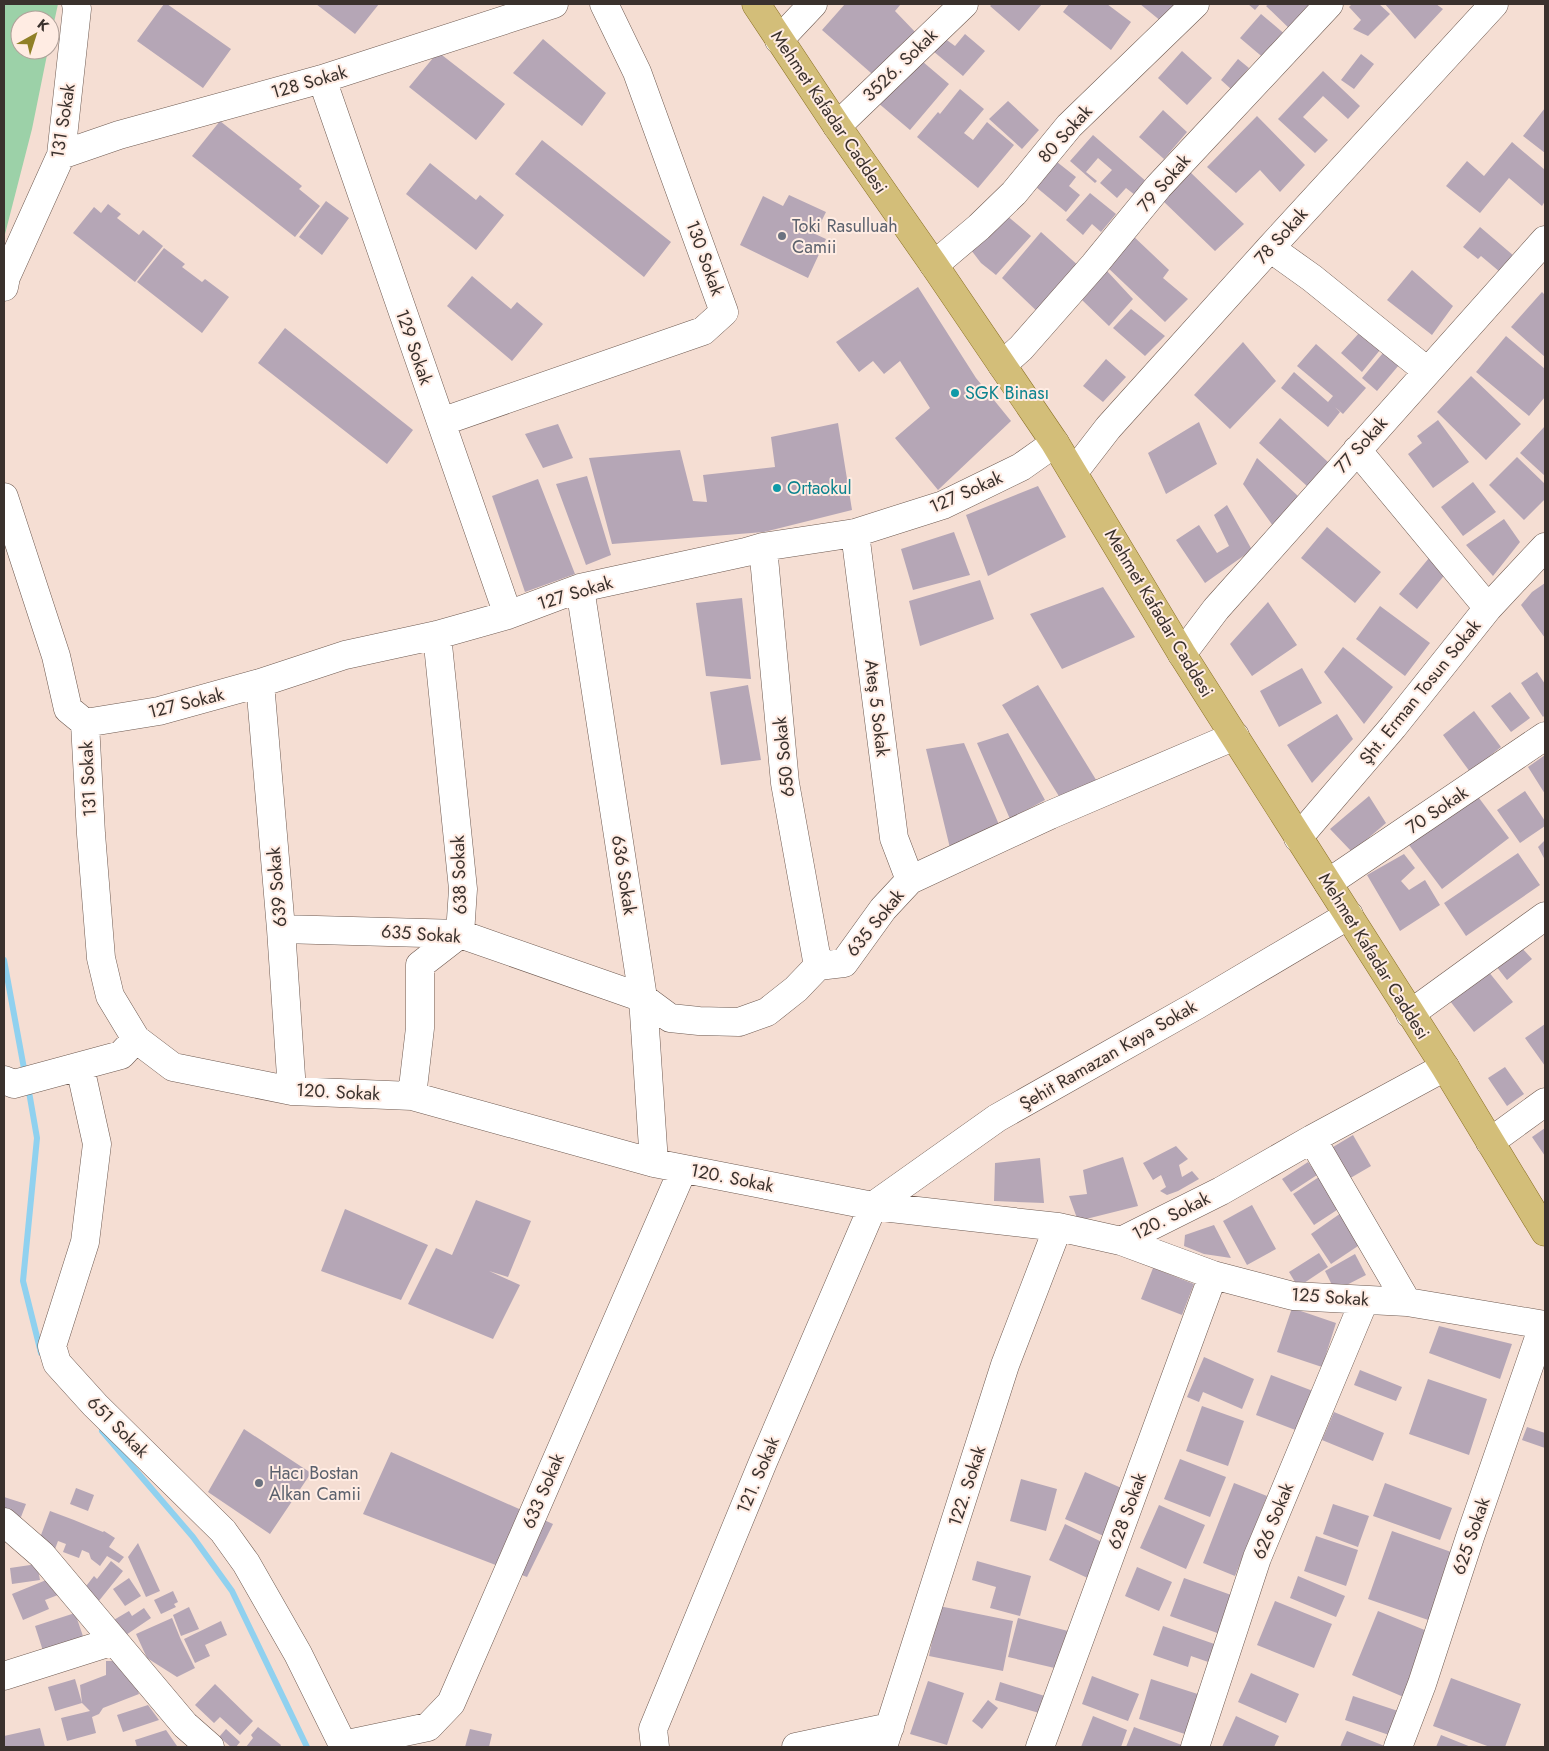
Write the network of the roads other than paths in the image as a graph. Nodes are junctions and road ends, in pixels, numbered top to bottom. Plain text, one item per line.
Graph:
1 (76, 4) edge
2 (554, 4) edge
3 (604, 4) edge
4 (756, 4) edge
5 (813, 4) edge
6 (964, 4) edge
7 (1195, 4) edge
8 (1329, 4) edge
9 (1494, 4) edge
10 (779, 40) junction
11 (322, 79) junction
12 (837, 126) junction
13 (61, 155) junction
14 (1545, 240) edge
15 (1270, 248) junction
16 (934, 265) junction
17 (4, 287) edge
18 (1002, 365) junction
19 (1428, 372) junction
20 (441, 422) junction
21 (1055, 443) junction
22 (1357, 450) junction
23 (1074, 472) junction
24 (4, 497) edge
25 (855, 533) junction
26 (763, 547) junction
27 (1545, 547) edge
28 (580, 588) junction
29 (1488, 608) junction
30 (508, 615) junction
31 (437, 635) junction
32 (1182, 654) junction
33 (260, 683) junction
34 (86, 723) junction
35 (1234, 736) junction
36 (1545, 736) edge
37 (1298, 838) junction
38 (910, 880) junction
39 (1328, 883) junction
40 (1349, 914) junction
41 (1545, 916) edge
42 (281, 929) junction
43 (460, 934) junction
44 (818, 966) junction
45 (643, 998) junction
46 (1410, 1014) junction
47 (136, 1039) junction
48 (80, 1067) junction
49 (1445, 1067) junction
50 (9, 1082) edge
51 (292, 1091) junction
52 (412, 1096) junction
53 (1545, 1102) edge
54 (1312, 1139) junction
55 (1490, 1142) junction
56 (654, 1163) junction
57 (683, 1169) junction
58 (873, 1206) junction
59 (1058, 1227) junction
60 (1545, 1232) edge
61 (1121, 1241) junction
62 (1213, 1275) junction
63 (1364, 1300) junction
64 (1406, 1302) junction
65 (1544, 1325) edge
66 (4, 1522) edge
67 (114, 1641) junction
68 (4, 1676) edge
69 (887, 1737) edge
70 (343, 1746) edge
71 (210, 1747) edge
72 (655, 1747) edge
73 (796, 1747) edge
74 (1040, 1747) edge
75 (1195, 1747) edge
76 (1398, 1747) edge

1 - 13 street, 131 Sokak
2 - 11 street, 128 Sokak
3 - 20 street, 130 Sokak
4 - 10 main road, Mehmet Kafadar Caddesi
5 - 10 street
6 - 12 street, 3526. Sokak
7 - 16 street, 80 Sokak
8 - 18 street, 79 Sokak
9 - 15 street, 78 Sokak
10 - 12 main road, Mehmet Kafadar Caddesi
11 - 13 street, 128 Sokak
11 - 20 street, 129 Sokak
12 - 16 main road, Mehmet Kafadar Caddesi
13 - 17 street, 131 Sokak
14 - 19 street, 77 Sokak
15 - 19 street
15 - 23 street, 78 Sokak
16 - 18 main road, Mehmet Kafadar Caddesi
18 - 21 main road, Mehmet Kafadar Caddesi
19 - 22 street, 77 Sokak
20 - 30 street, 129 Sokak
21 - 23 main road, Mehmet Kafadar Caddesi
21 - 25 street, 127 Sokak
22 - 29 street
22 - 32 street, 77 Sokak
23 - 32 main road, Mehmet Kafadar Caddesi
24 - 34 street, 131 Sokak
25 - 26 street, 127 Sokak
25 - 38 street, Ateş 5 Sokak
26 - 28 street, 127 Sokak
26 - 44 street, 650 Sokak
27 - 29 street, Şht. Erman Tosun Sokak
28 - 30 street, 127 Sokak
28 - 45 street, 636 Sokak
29 - 37 street, Şht. Erman Tosun Sokak
30 - 31 street, 127 Sokak
31 - 33 street, 127 Sokak
31 - 43 street, 638 Sokak
32 - 35 main road, Mehmet Kafadar Caddesi
33 - 34 street, 127 Sokak
33 - 42 street, 639 Sokak
34 - 47 street, 131 Sokak
35 - 37 main road, Mehmet Kafadar Caddesi
35 - 38 street, 635 Sokak
36 - 39 street, 70 Sokak
37 - 39 main road, Mehmet Kafadar Caddesi
38 - 44 street, 635 Sokak
39 - 40 main road, Mehmet Kafadar Caddesi
40 - 46 main road, Mehmet Kafadar Caddesi
40 - 58 street, Şehit Ramazan Kaya Sokak
41 - 46 street
42 - 43 street, 635 Sokak
42 - 51 street, 639 Sokak
43 - 45 street, 635 Sokak
43 - 52 street, 638 Sokak
44 - 45 street, 635 Sokak
45 - 56 street, 636 Sokak
46 - 49 main road, Mehmet Kafadar Caddesi
47 - 48 street
47 - 51 street, 120. Sokak
48 - 50 street
48 - 70 street, 651 Sokak
49 - 54 street, 120. Sokak
49 - 55 main road, Mehmet Kafadar Caddesi
51 - 52 street, 120. Sokak
52 - 56 street, 120. Sokak
53 - 55 street
54 - 61 street, 120. Sokak
54 - 64 street
55 - 60 main road, Mehmet Kafadar Caddesi
56 - 57 street, 120. Sokak
57 - 58 street, 120. Sokak
57 - 70 street, 633 Sokak
58 - 59 street, 120. Sokak
58 - 72 street, 121. Sokak
59 - 61 street, 120. Sokak
59 - 69 street, 122. Sokak
61 - 62 street, 125 Sokak
62 - 63 street, 125 Sokak
62 - 74 street, 628 Sokak
63 - 64 street, 125 Sokak
63 - 75 street, 626 Sokak
64 - 65 street, 125 Sokak
65 - 76 street, 625 Sokak
66 - 67 street
67 - 68 street
67 - 71 street
69 - 73 street

